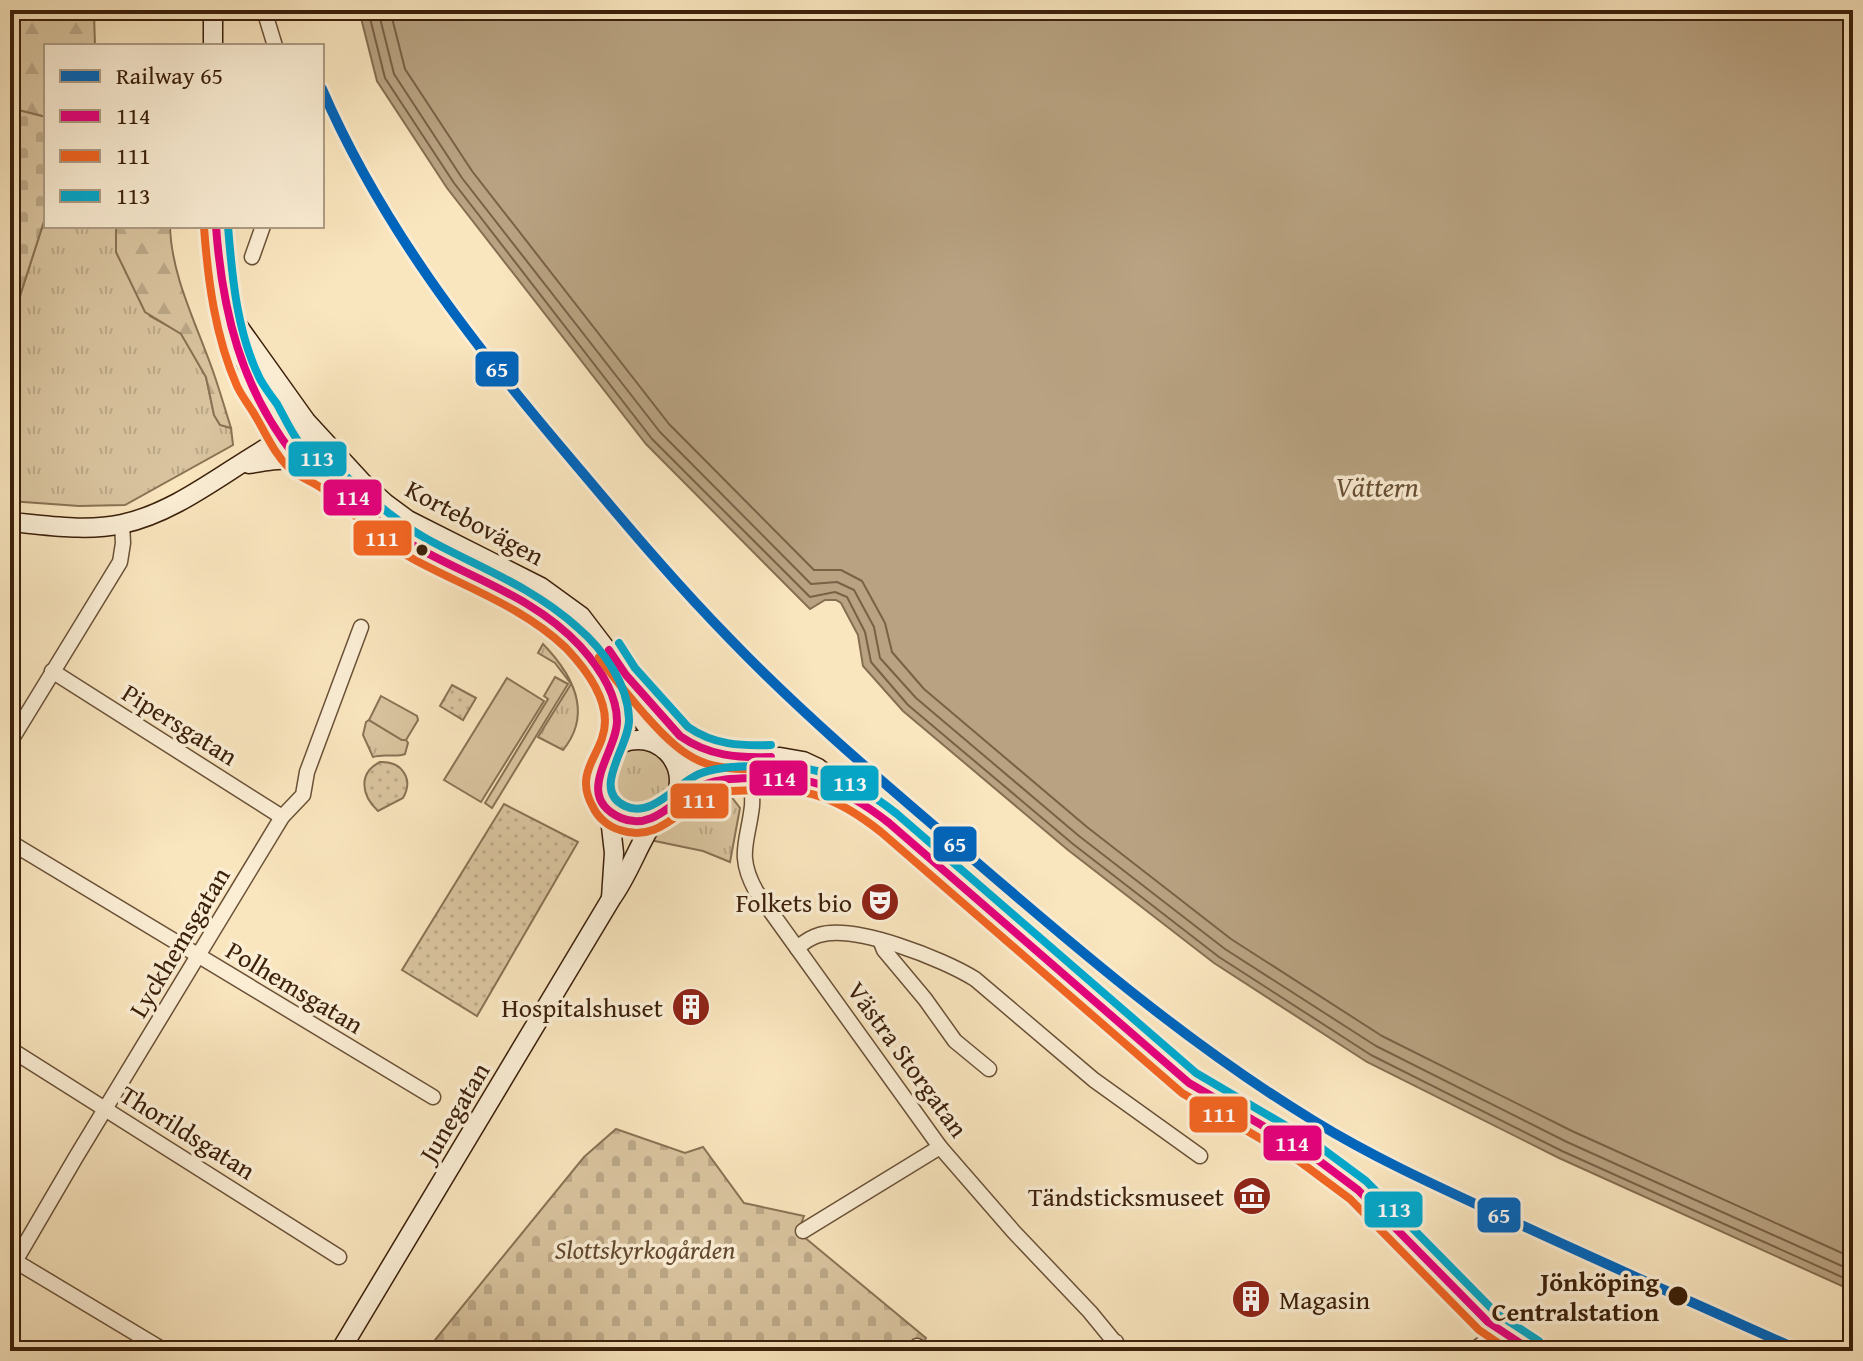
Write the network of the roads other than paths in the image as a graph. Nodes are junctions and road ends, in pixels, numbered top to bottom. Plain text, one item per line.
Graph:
1 (213, 10) edge
2 (264, 10) edge
3 (213, 44) edge
4 (274, 44) edge
5 (216, 228) edge
6 (262, 228) edge
7 (252, 257) dead end
8 (226, 308) junction
9 (291, 425) junction
10 (234, 466) junction
11 (332, 480) junction
12 (10, 522) edge
13 (122, 524) junction
14 (361, 627) dead end
15 (52, 671) junction
16 (626, 675) junction
17 (10, 742) edge
18 (660, 746) junction
19 (611, 750) junction
20 (750, 758) junction
21 (729, 759) junction
22 (674, 761) junction
23 (751, 778) junction
24 (844, 790) junction
25 (673, 803) junction
26 (609, 809) junction
27 (282, 817) junction
28 (656, 818) junction
29 (10, 842) edge
30 (611, 899) junction
31 (880, 940) junction
32 (797, 948) junction
33 (198, 957) junction
34 (10, 1049) edge
35 (989, 1069) dead end
36 (433, 1097) dead end
37 (106, 1108) junction
38 (940, 1147) junction
39 (1200, 1156) dead end
40 (803, 1231) dead end
41 (339, 1257) dead end
42 (12, 1263) edge
43 (1500, 1336) edge
44 (1119, 1346) edge
45 (165, 1351) edge
46 (340, 1351) edge
47 (1098, 1351) edge
48 (1472, 1351) edge
49 (1532, 1351) edge

1 - 3 street
2 - 4 street
5 - 8 street, Kortebovägen
6 - 7 street
8 - 9 street, Kortebovägen
8 - 9 street, Kortebovägen
9 - 10 street
9 - 11 street, Kortebovägen
9 - 16 street, Kortebovägen
10 - 11 street
10 - 13 street
11 - 19 street, Kortebovägen
12 - 13 street
13 - 15 street
14 - 27 street, Lyckhemsgatan
15 - 17 street
15 - 27 street, Pipersgatan
16 - 18 street, Kortebovägen
16 - 21 street
18 - 19 street
18 - 22 street
19 - 26 street
20 - 21 street
20 - 23 street, Västra Storgatan
20 - 24 street
21 - 22 street
22 - 25 street
23 - 24 street
23 - 25 street
23 - 32 street, Västra Storgatan
24 - 43 street
25 - 28 street
26 - 28 street
26 - 30 street, Junegatan
27 - 33 street, Lyckhemsgatan
28 - 30 street, Junegatan
29 - 33 street, Polhemsgatan
30 - 46 street, Junegatan
31 - 32 street
31 - 35 street
31 - 39 street
32 - 38 street, Västra Storgatan
33 - 36 street, Polhemsgatan
33 - 37 street, Lyckhemsgatan
34 - 37 street, Thorildsgatan
37 - 41 street, Thorildsgatan
37 - 42 street, Lyckhemsgatan
38 - 40 street
38 - 44 street, Västra Storgatan
42 - 45 street
43 - 48 street
43 - 49 street
44 - 47 street

